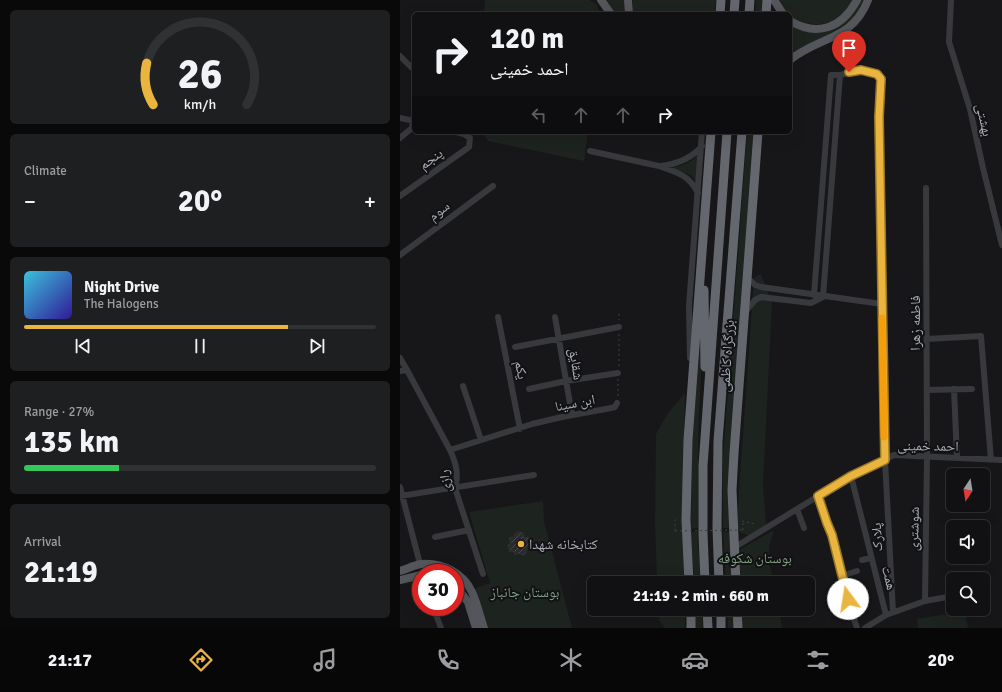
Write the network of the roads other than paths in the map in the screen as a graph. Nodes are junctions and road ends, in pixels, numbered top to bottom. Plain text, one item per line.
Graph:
1 (601, 0) edge
2 (628, 0) edge
3 (721, 0) edge
4 (735, 0) edge
5 (750, 0) edge
6 (767, 0) edge
7 (774, 0) edge
8 (857, 0) edge
9 (868, 0) edge
10 (951, 0) edge
11 (610, 12) edge
12 (629, 12) edge
13 (717, 12) edge
14 (720, 12) edge
15 (734, 12) edge
16 (749, 12) edge
17 (766, 12) edge
18 (782, 12) edge
19 (792, 22) edge
20 (400, 56) edge
21 (792, 59) edge
22 (412, 68) edge
23 (840, 75) junction
24 (400, 118) edge
25 (412, 121) edge
26 (412, 128) edge
27 (464, 134) edge
28 (702, 134) edge
29 (711, 134) edge
30 (727, 134) edge
31 (742, 134) edge
32 (758, 134) edge
33 (400, 138) edge
34 (702, 146) junction
35 (590, 151) dead end
36 (660, 166) junction
37 (493, 186) dead end
38 (926, 188) dead end
39 (698, 193) junction
40 (400, 196) edge
41 (1002, 245) edge
42 (703, 254) junction
43 (400, 255) edge
44 (747, 276) junction
45 (814, 295) junction
46 (823, 296) junction
47 (882, 304) junction
48 (744, 314) junction
49 (498, 317) dead end
50 (555, 317) dead end
51 (620, 327) road end
52 (927, 338) junction
53 (560, 339) junction
54 (515, 346) dead end
55 (400, 358) edge
56 (407, 370) junction
57 (400, 371) edge
58 (618, 373) road end
59 (566, 381) junction
60 (463, 386) dead end
61 (954, 389) junction
62 (972, 389) dead end
63 (529, 390) dead end
64 (927, 390) junction
65 (708, 392) junction
66 (691, 393) junction
67 (617, 403) road end
68 (572, 415) junction
69 (520, 429) junction
70 (481, 440) junction
71 (450, 450) junction
72 (927, 457) junction
73 (957, 458) junction
74 (885, 460) junction
75 (991, 460) junction
76 (1002, 460) edge
77 (534, 475) dead end
78 (851, 476) junction
79 (400, 487) edge
80 (455, 488) junction
81 (401, 496) edge
82 (818, 496) junction
83 (797, 509) junction
84 (804, 528) dead end
85 (469, 530) junction
86 (435, 538) dead end
87 (735, 547) junction
88 (871, 558) junction
89 (862, 560) dead end
90 (420, 564) edge
91 (412, 567) edge
92 (400, 571) edge
93 (857, 571) dead end
94 (482, 574) dead end
95 (689, 576) edge
96 (705, 576) edge
97 (720, 576) edge
98 (736, 576) edge
99 (842, 576) junction
100 (412, 577) edge
101 (400, 580) edge
102 (464, 582) edge
103 (464, 597) edge
104 (946, 597) edge
105 (925, 601) junction
106 (894, 612) junction
107 (886, 615) junction
108 (436, 616) edge
109 (691, 616) edge
110 (707, 616) edge
111 (721, 616) edge
112 (737, 616) edge
113 (441, 628) edge
114 (476, 628) edge
115 (484, 628) edge
116 (691, 628) edge
117 (708, 628) edge
118 (722, 628) edge
119 (738, 628) edge
120 (857, 628) edge
121 (865, 628) edge

1 - 11 main road
2 - 12 main road
3 - 13 main road
3 - 14 highway
4 - 15 highway
5 - 16 highway
6 - 17 highway
7 - 18 main road
8 - 19 main road
9 - 21 main road
10 - 41 street, بهشتی
20 - 22 street
23 - 45 street
23 - 46 street
23 - 47 street, پلارک
24 - 25 street
26 - 33 street
27 - 40 street, پنجم
28 - 34 street
29 - 42 highway
30 - 65 highway, بزرگراه کاظمی
31 - 97 highway, بزرگراه کاظمی
32 - 44 highway, بزرگراه کاظمی
34 - 36 street
34 - 39 street
35 - 36 street
36 - 39 street
37 - 43 street, سوم
38 - 52 street, فاطمه زهرا
39 - 66 street
42 - 65 highway
42 - 66 highway
44 - 45 street
44 - 48 highway, بزرگراه کاظمی
45 - 46 street
46 - 47 street
46 - 48 street
47 - 74 street, پلارک
48 - 87 highway, بزرگراه کاظمی
49 - 69 street, یکم
50 - 53 street, شقایق
51 - 53 street
52 - 64 street, فاطمه زهرا
52 - 75 street
53 - 54 street
53 - 59 street, شقایق
55 - 56 street, رازی
56 - 57 street
56 - 71 street, رازی
58 - 59 street, یکم
59 - 63 street, یکم
59 - 68 street, شقایق
60 - 70 street
61 - 62 street
61 - 64 street
61 - 73 street
64 - 72 street, فاطمه زهرا
65 - 96 highway, بزرگراه کاظمی
66 - 95 highway
67 - 68 street, ابن سینا
68 - 69 street, ابن سینا
69 - 70 street, ابن سینا
70 - 71 street, ابن سینا
71 - 80 street, رازی
72 - 73 street, احمد خمینی
72 - 74 street, احمد خمینی
72 - 105 street, شوشتری
73 - 75 street, احمد خمینی
74 - 78 street, احمد خمینی
74 - 106 street, پلارک
75 - 76 street, احمد خمینی
77 - 80 street
78 - 82 street, احمد خمینی
78 - 88 street, همت
79 - 81 street
80 - 81 street
80 - 85 street, رازی
81 - 90 street
82 - 83 street, احمد خمینی
82 - 99 street
83 - 84 street
83 - 87 street, احمد خمینی
85 - 86 street
85 - 94 street, رازی
87 - 98 highway, بزرگراه کاظمی
88 - 89 street
88 - 107 street, همت
91 - 92 main road
93 - 99 street
99 - 120 street
100 - 101 main road
102 - 115 main road
103 - 114 main road
104 - 105 street
105 - 106 street
106 - 107 street
107 - 121 street
108 - 113 street
109 - 116 highway
110 - 117 highway
111 - 118 highway
112 - 119 highway

